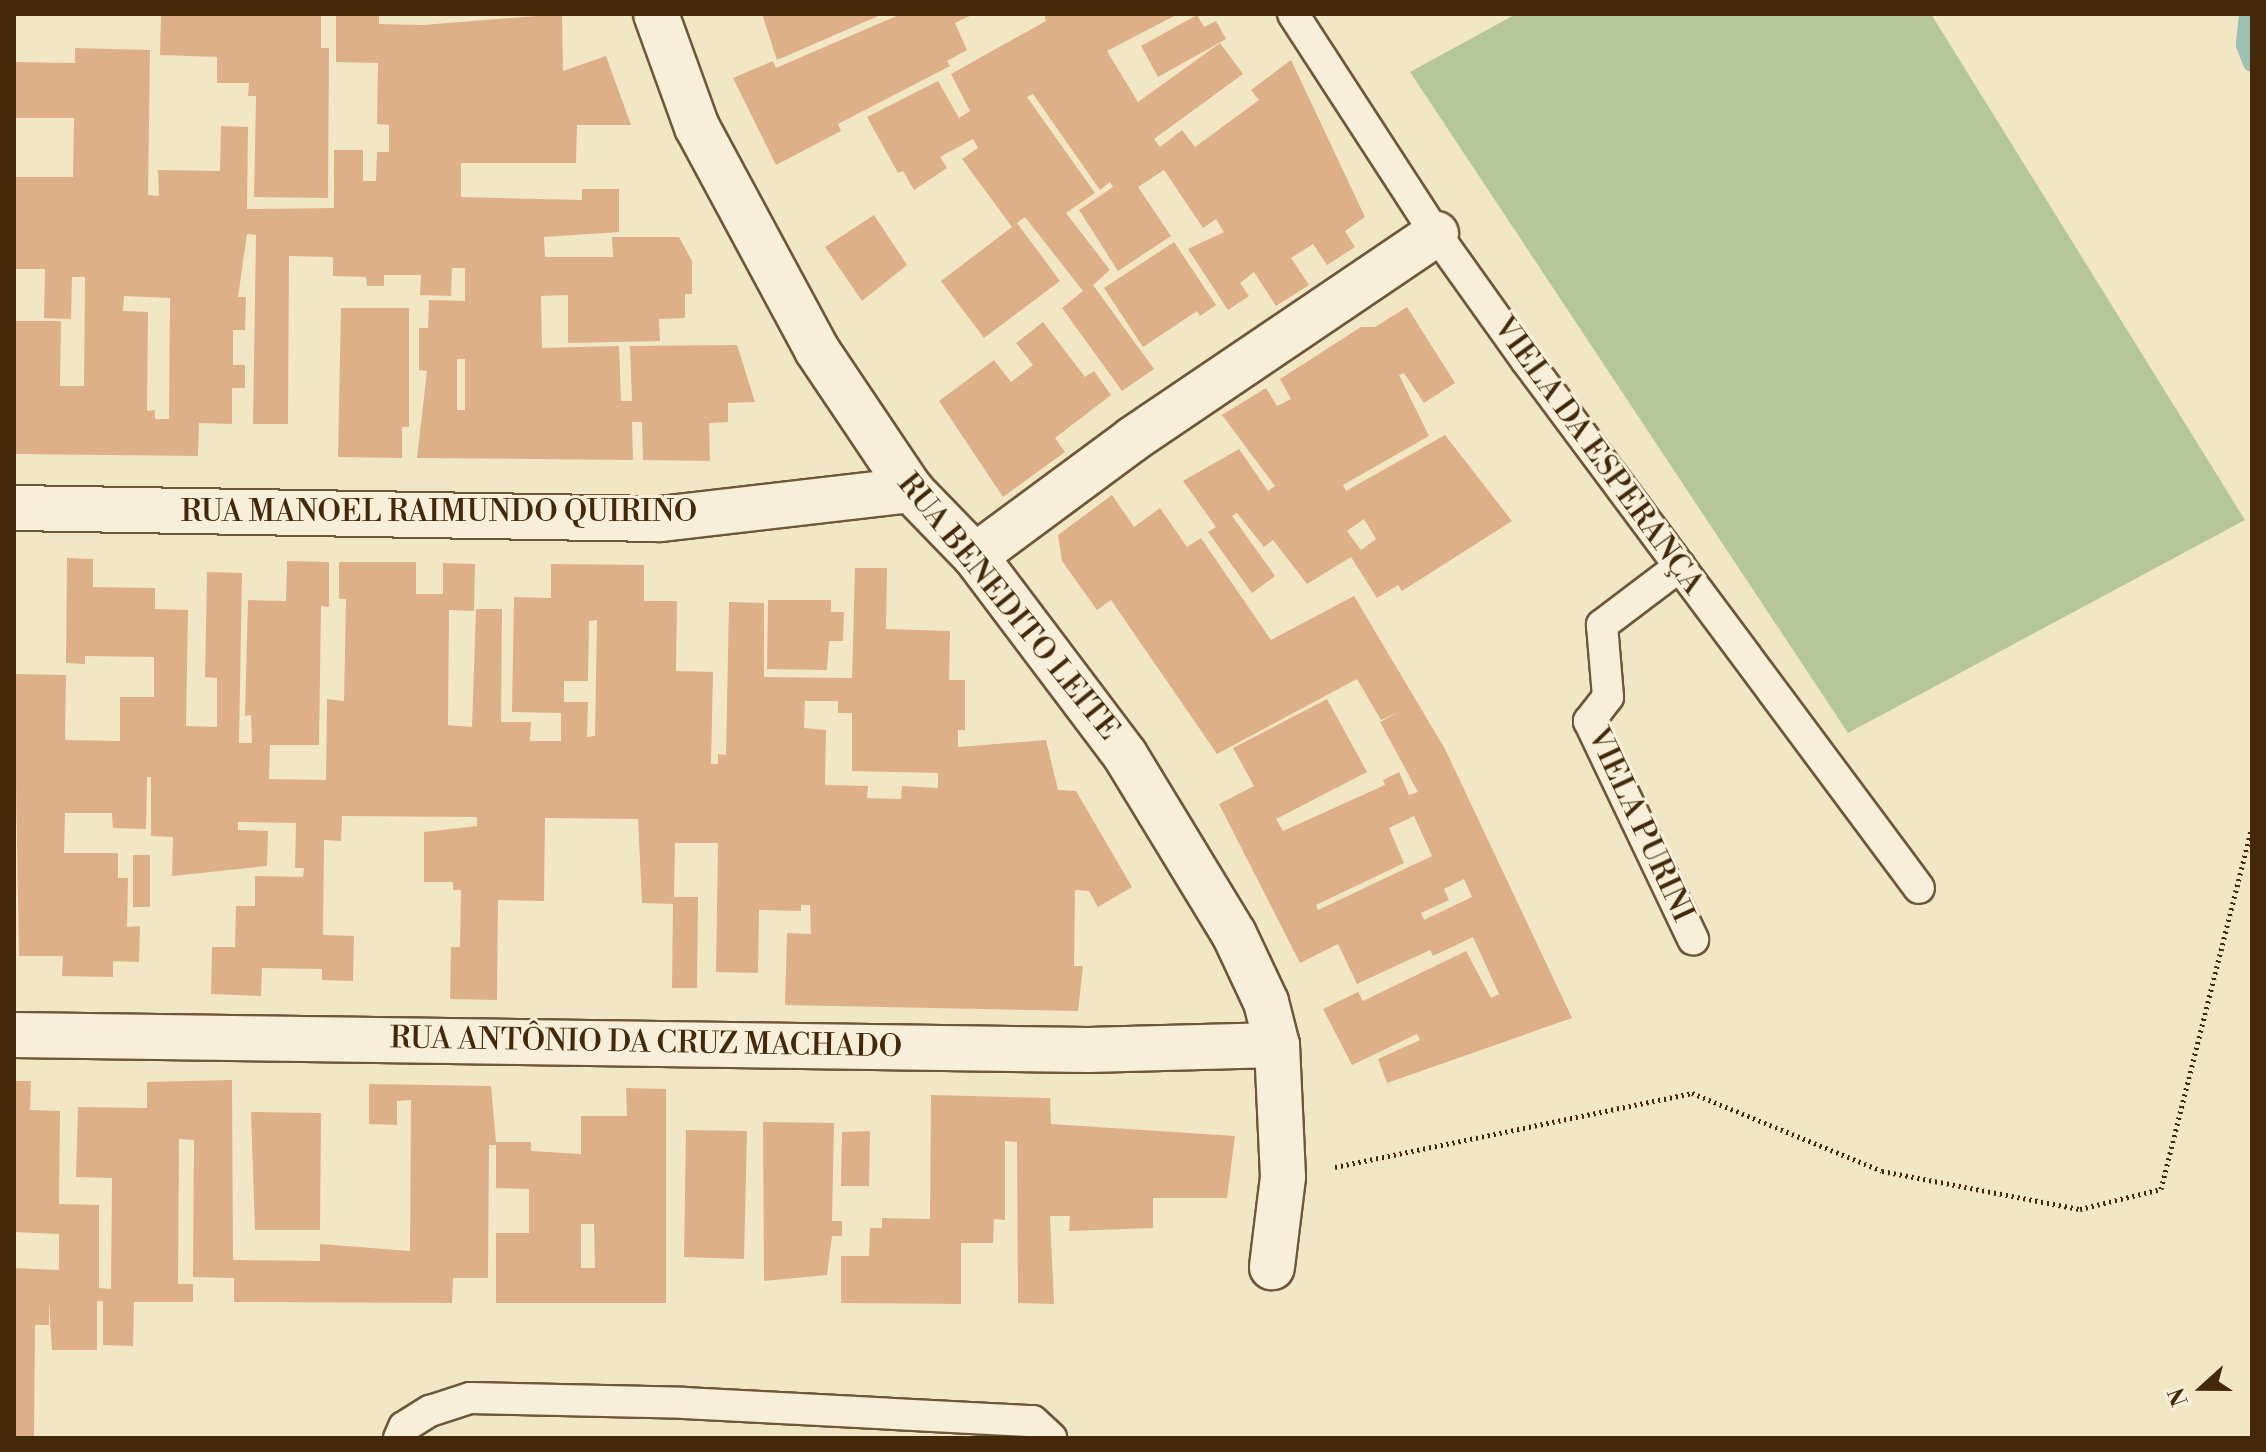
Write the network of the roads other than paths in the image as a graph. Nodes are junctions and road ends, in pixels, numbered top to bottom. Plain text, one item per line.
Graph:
1 (656, 14) edge
2 (1293, 14) edge
3 (1436, 234) junction
4 (911, 490) junction
5 (14, 508) edge
6 (975, 556) junction
7 (1680, 566) junction
8 (1919, 888) dead end
9 (1693, 939) dead end
10 (14, 1035) edge
11 (1277, 1045) junction
12 (1272, 1267) dead end
13 (399, 1438) edge
14 (1051, 1438) edge

1 - 4 street, RUA BENEDITO LEITE
2 - 3 lane, VIELA DA ESPERANÇA
3 - 6 street
3 - 7 lane, VIELA DA ESPERANÇA
4 - 5 street, RUA MANOEL RAIMUNDO QUIRINO
4 - 6 street, RUA BENEDITO LEITE
6 - 11 street, RUA BENEDITO LEITE
7 - 8 lane, VIELA DA ESPERANÇA
7 - 9 lane, VIELA PURINI
10 - 11 street, RUA ANTÔNIO DA CRUZ MACHADO
11 - 12 street, RUA BENEDITO LEITE
13 - 14 lane

